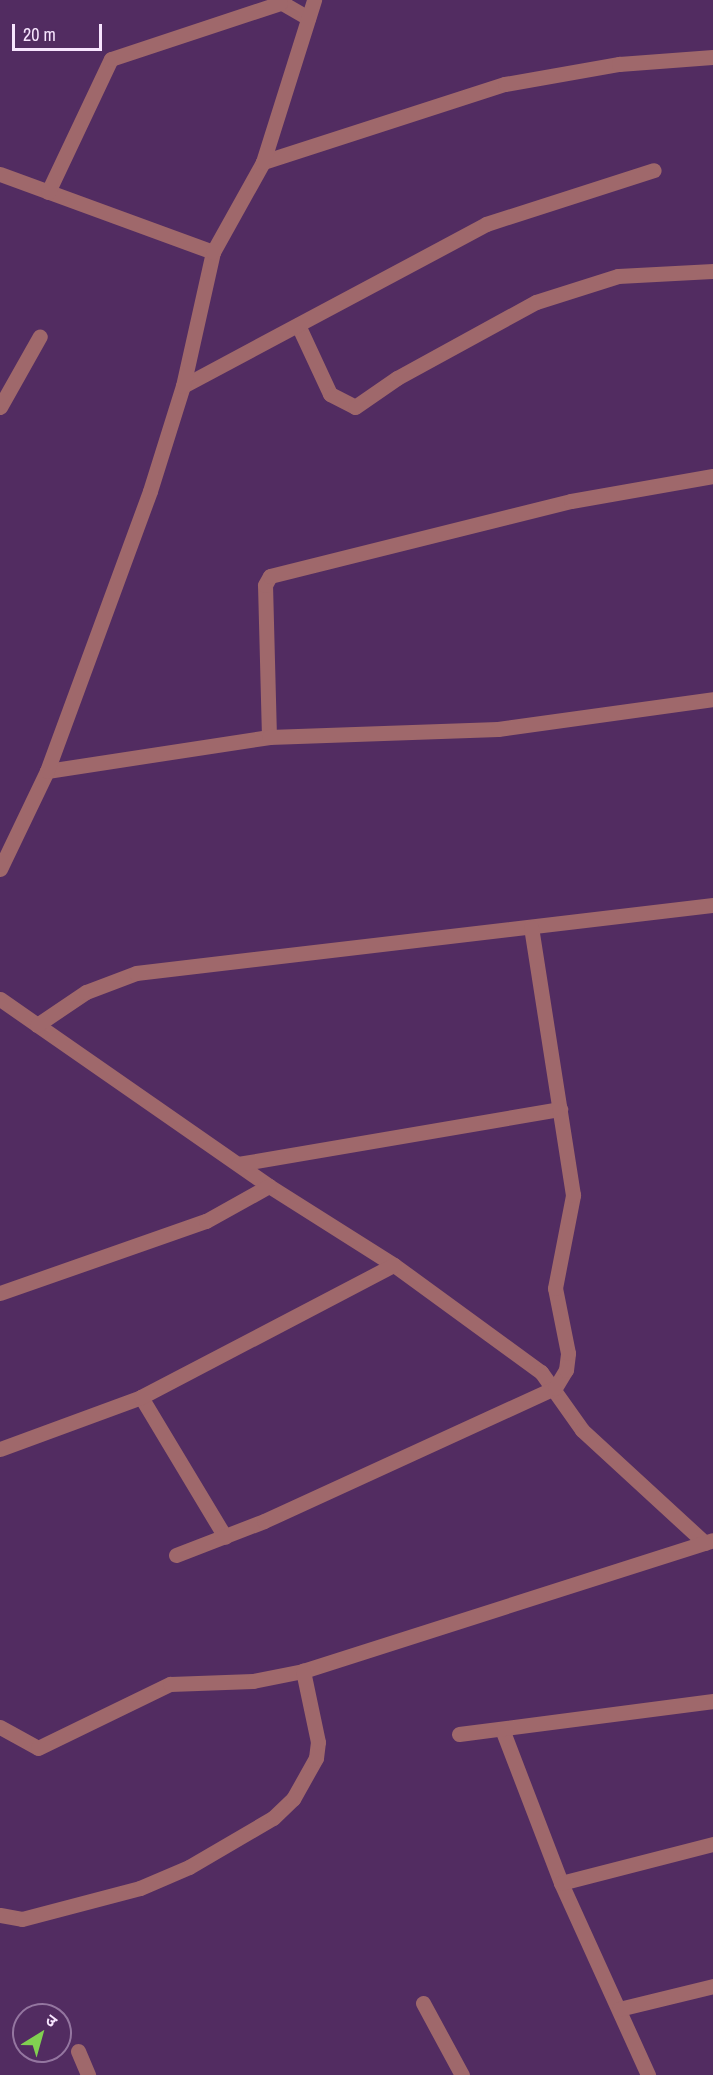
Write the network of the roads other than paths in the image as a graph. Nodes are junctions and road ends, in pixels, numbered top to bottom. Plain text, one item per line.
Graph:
1 (314, 0) edge
2 (279, 2) edge
3 (308, 18) junction
4 (713, 57) edge
5 (263, 162) junction
6 (654, 170) dead end
7 (0, 174) edge
8 (48, 192) junction
9 (213, 252) junction
10 (713, 271) edge
11 (298, 325) junction
12 (40, 336) dead end
13 (183, 386) junction
14 (0, 407) edge
15 (713, 476) edge
16 (713, 699) edge
17 (269, 737) junction
18 (47, 771) junction
19 (0, 869) edge
20 (713, 905) edge
21 (531, 927) junction
22 (0, 999) edge
23 (37, 1025) junction
24 (560, 1109) junction
25 (238, 1164) junction
26 (269, 1186) junction
27 (394, 1266) junction
28 (0, 1293) edge
29 (555, 1388) junction
30 (141, 1397) junction
31 (0, 1449) edge
32 (225, 1537) junction
33 (709, 1542) edge
34 (176, 1555) dead end
35 (303, 1671) junction
36 (713, 1701) edge
37 (0, 1727) edge
38 (502, 1728) junction
39 (459, 1734) dead end
40 (713, 1844) edge
41 (561, 1883) junction
42 (0, 1915) edge
43 (713, 1986) edge
44 (423, 2002) dead end
45 (619, 2009) junction
46 (78, 2051) dead end
47 (88, 2075) edge
48 (462, 2075) edge
49 (648, 2075) edge

1 - 3 street
2 - 3 street
2 - 8 street
3 - 5 street
4 - 5 street
5 - 9 street
6 - 11 street
7 - 8 street
8 - 9 street
9 - 13 street
10 - 11 street
11 - 13 street
12 - 14 street
13 - 18 street
15 - 17 street
16 - 17 street
17 - 18 street
18 - 19 street
20 - 21 street
21 - 23 street
21 - 24 street
22 - 23 street
23 - 25 street
24 - 25 street
24 - 29 street
25 - 26 street
26 - 27 street
26 - 28 street
27 - 29 street
27 - 30 street
29 - 32 street
29 - 33 street
30 - 31 street
30 - 32 street
32 - 34 street
33 - 35 street
35 - 37 street
35 - 42 street
36 - 38 street
38 - 39 street
38 - 41 street
40 - 41 street
41 - 45 street
43 - 45 street
44 - 48 street
45 - 49 street
46 - 47 street

